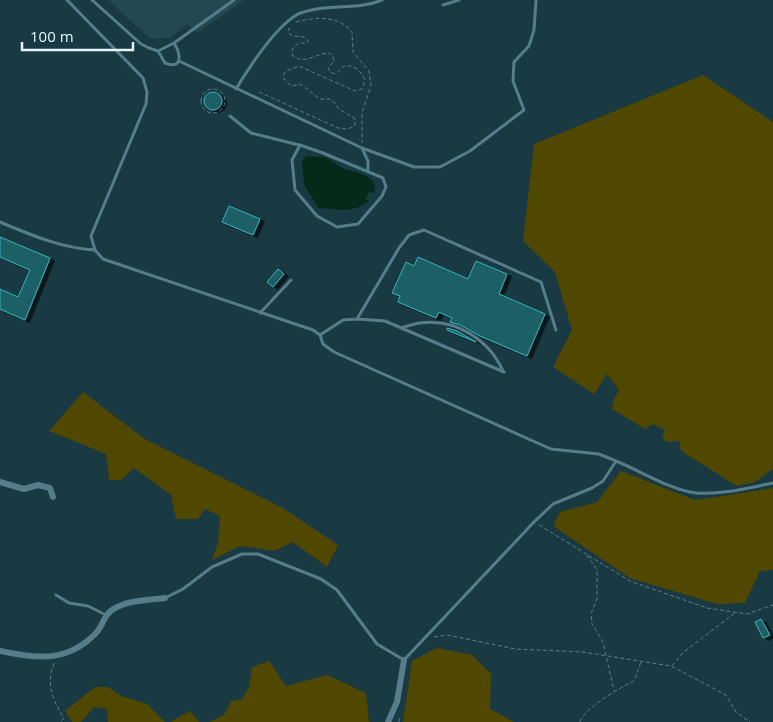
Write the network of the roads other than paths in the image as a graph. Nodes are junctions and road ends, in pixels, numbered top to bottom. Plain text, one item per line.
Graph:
1 (67, 0) edge
2 (92, 0) edge
3 (234, 0) edge
4 (382, 0) edge
5 (459, 0) edge
6 (536, 0) edge
7 (443, 4) dead end
8 (174, 43) junction
9 (158, 50) junction
10 (179, 61) junction
11 (236, 89) junction
12 (230, 116) dead end
13 (300, 145) junction
14 (362, 148) junction
15 (368, 171) junction
16 (0, 222) edge
17 (95, 250) junction
18 (291, 280) dead end
19 (260, 313) junction
20 (358, 319) junction
21 (401, 328) junction
22 (556, 330) dead end
23 (320, 335) junction
24 (616, 461) junction
25 (0, 482) edge
26 (773, 483) edge
27 (53, 497) dead end
28 (56, 595) dead end
29 (165, 598) joint
30 (106, 615) junction
31 (0, 651) edge
32 (404, 660) junction
33 (388, 722) edge

1 - 17 lane
2 - 9 lane
3 - 8 lane
4 - 11 lane
5 - 7 lane
6 - 14 lane
8 - 9 lane
8 - 10 lane
9 - 10 lane
10 - 11 lane
11 - 14 lane
12 - 13 lane
13 - 15 lane
13 - 15 lane
14 - 15 lane
16 - 17 lane
17 - 19 lane
18 - 19 lane
19 - 23 lane
20 - 21 lane
20 - 22 lane
20 - 23 lane
21 - 21 lane
23 - 24 lane
24 - 26 lane
24 - 32 lane
25 - 27 street
28 - 30 lane
29 - 30 street
29 - 32 lane
30 - 31 street
32 - 33 street

